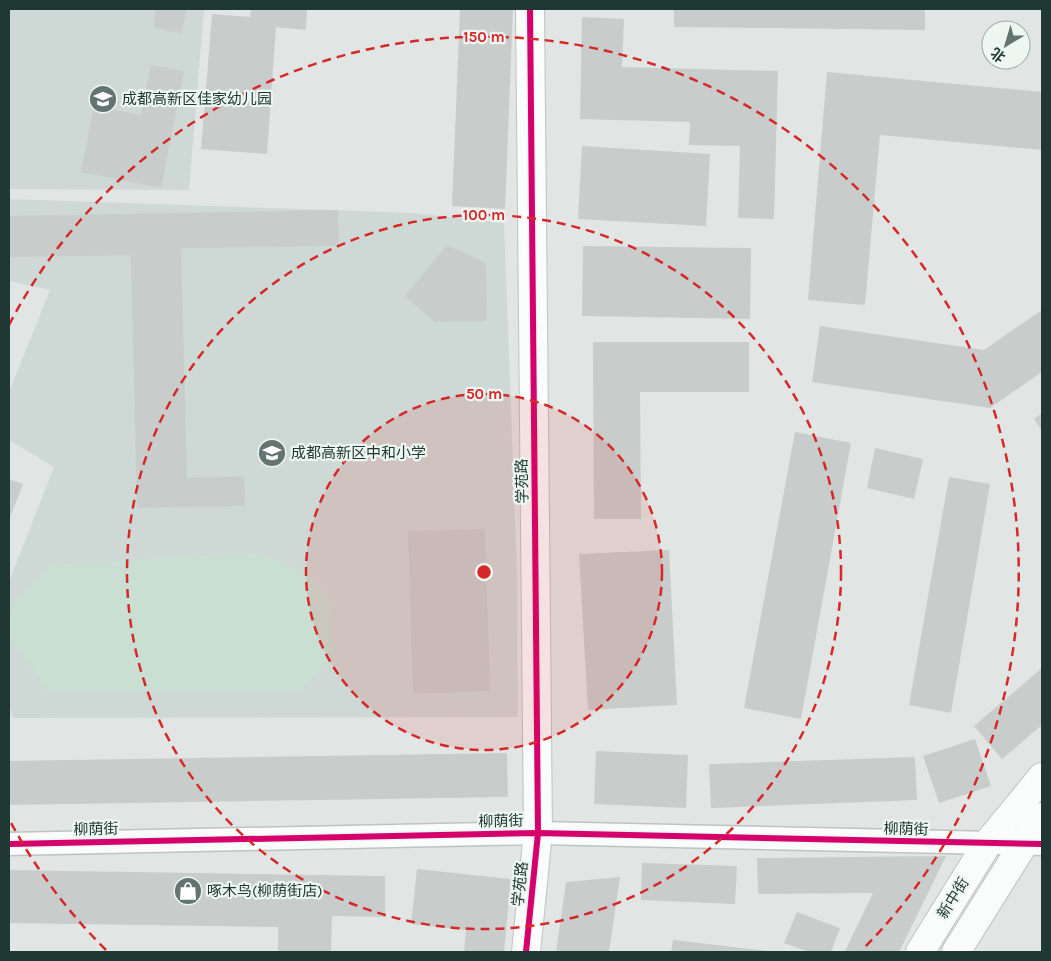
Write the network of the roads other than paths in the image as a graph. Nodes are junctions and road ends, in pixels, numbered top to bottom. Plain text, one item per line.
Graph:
1 (530, 9) edge
2 (1042, 777) edge
3 (1042, 817) edge
4 (538, 833) junction
5 (9, 844) edge
6 (987, 844) junction
7 (1033, 845) edge
8 (526, 952) edge
9 (920, 952) edge
10 (956, 952) edge

1 - 4 street, 学苑路
2 - 6 street, 新中街
3 - 7 street, 新中街
4 - 5 street, 柳荫街
4 - 6 street, 柳荫街
4 - 8 street, 学苑路
6 - 7 street, 柳荫街
6 - 9 street, 新中街
7 - 10 street, 新中街

